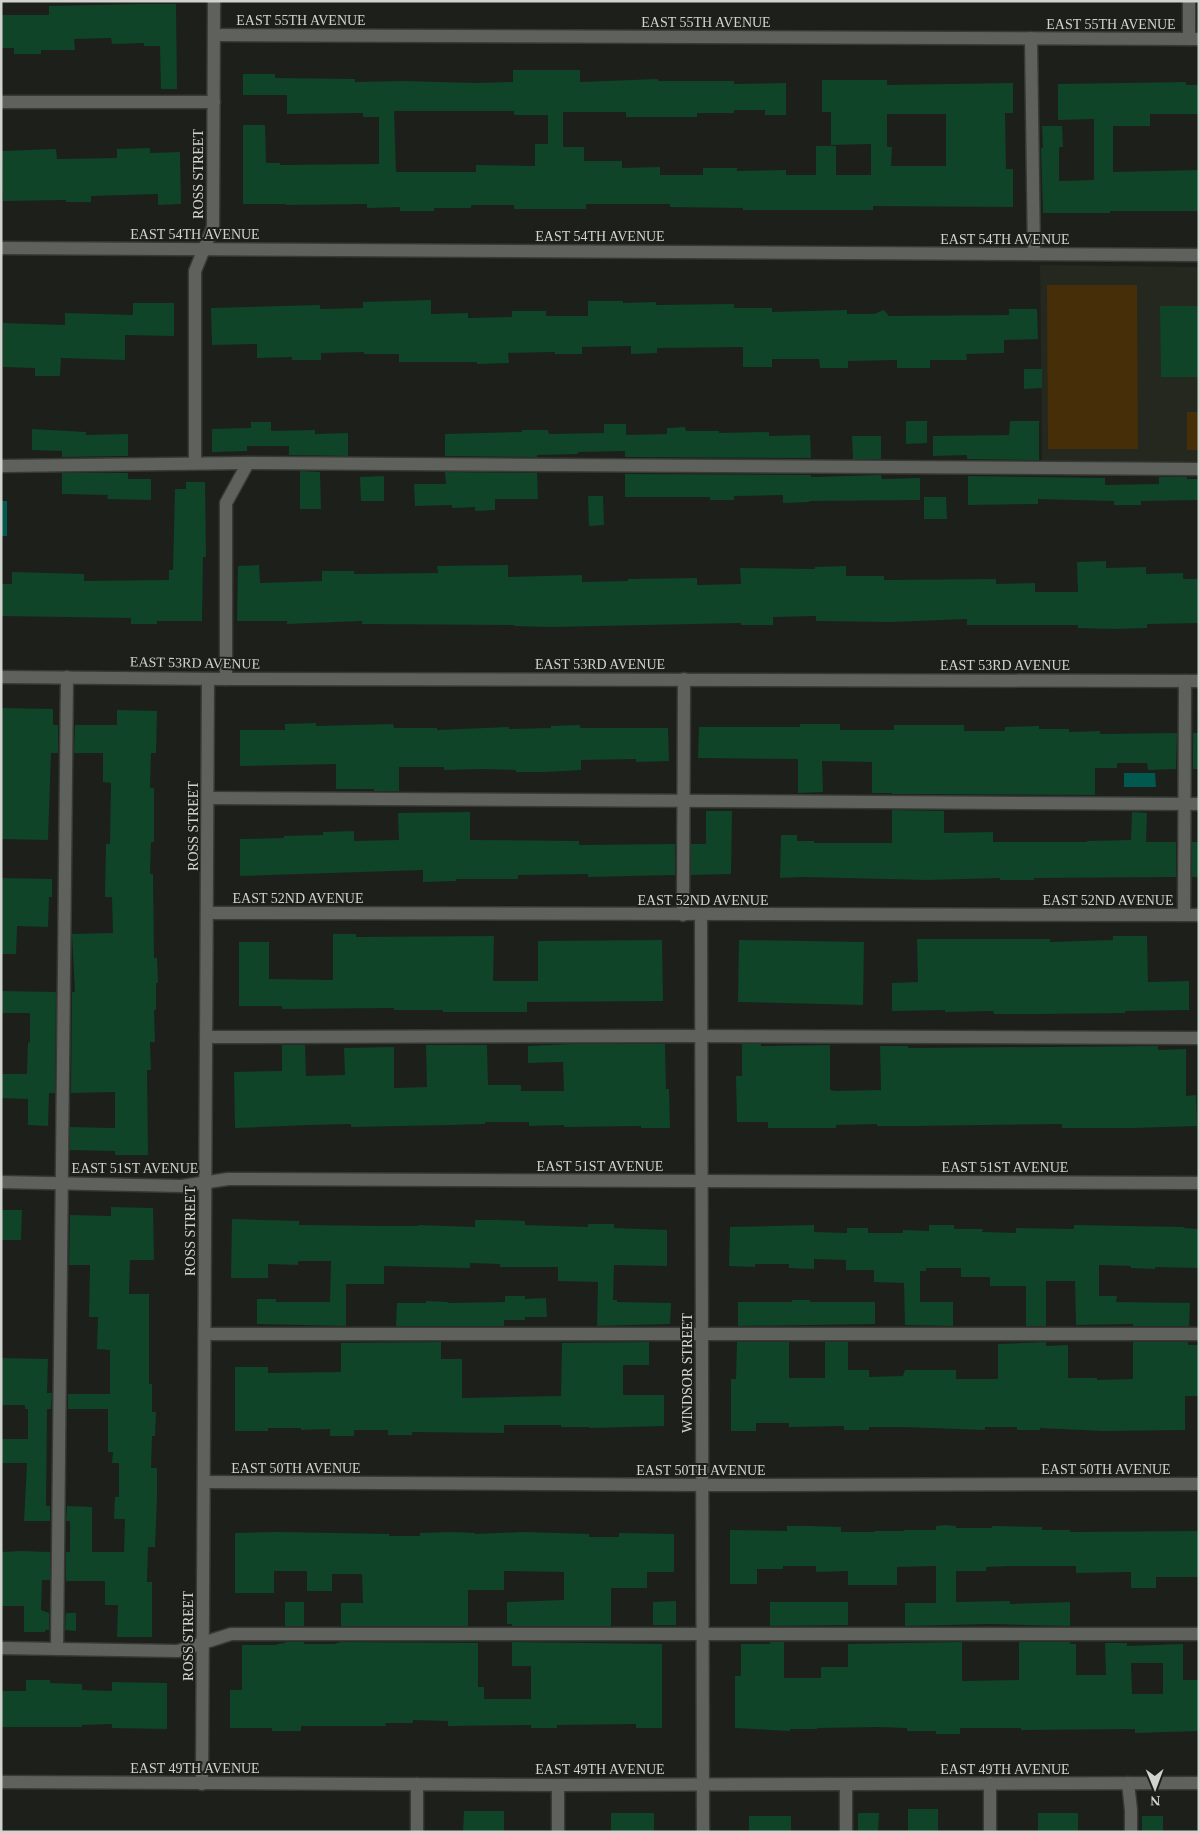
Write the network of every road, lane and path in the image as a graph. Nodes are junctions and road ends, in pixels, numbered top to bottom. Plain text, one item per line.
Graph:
1 (214, 1) edge
2 (1189, 1) edge
3 (214, 34) junction
4 (1031, 38) junction
5 (1194, 39) edge
6 (1, 102) edge
7 (214, 102) junction
8 (1, 248) edge
9 (204, 250) junction
10 (1034, 254) junction
11 (1199, 255) edge
12 (195, 463) junction
13 (248, 463) junction
14 (1, 466) edge
15 (1199, 469) edge
16 (1, 677) edge
17 (67, 677) junction
18 (208, 678) junction
19 (226, 679) junction
20 (684, 679) junction
21 (1185, 681) junction
22 (1199, 681) edge
23 (208, 798) junction
24 (684, 802) junction
25 (1184, 804) junction
26 (1199, 804) edge
27 (207, 913) junction
28 (701, 914) junction
29 (683, 915) junction
30 (1184, 915) junction
31 (1199, 915) edge
32 (701, 1036) junction
33 (206, 1038) junction
34 (1199, 1038) edge
35 (702, 1181) junction
36 (1, 1182) edge
37 (62, 1183) junction
38 (206, 1183) junction
39 (1199, 1183) edge
40 (205, 1334) junction
41 (1199, 1334) edge
42 (702, 1335) junction
43 (204, 1482) junction
44 (1199, 1484) edge
45 (703, 1485) junction
46 (703, 1634) junction
47 (1199, 1634) edge
48 (204, 1643) junction
49 (1, 1648) edge
50 (57, 1649) junction
51 (1, 1782) edge
52 (990, 1783) junction
53 (1128, 1783) junction
54 (1199, 1783) edge
55 (202, 1784) junction
56 (417, 1784) junction
57 (704, 1784) junction
58 (558, 1785) junction
59 (846, 1785) junction
60 (417, 1832) edge
61 (558, 1832) edge
62 (703, 1832) edge
63 (846, 1832) edge
64 (990, 1832) edge
65 (1131, 1832) edge

1 - 3 street, ROSS STREET
2 - 5 street
3 - 4 street, EAST 55TH AVENUE
3 - 7 street, ROSS STREET
4 - 5 street, EAST 55TH AVENUE
4 - 10 street
6 - 7 street
7 - 9 street, ROSS STREET
8 - 9 street, EAST 54TH AVENUE
9 - 10 street, EAST 54TH AVENUE
9 - 12 street, ROSS STREET
10 - 11 street, EAST 54TH AVENUE
12 - 13 street
12 - 14 street
13 - 15 street
13 - 19 street
16 - 17 street, EAST 53RD AVENUE
17 - 18 street, EAST 53RD AVENUE
17 - 37 street
18 - 19 street, EAST 53RD AVENUE
18 - 23 street, ROSS STREET
19 - 20 street, EAST 53RD AVENUE
20 - 21 street, EAST 53RD AVENUE
20 - 24 street
21 - 22 street, EAST 53RD AVENUE
21 - 25 street
23 - 24 street
23 - 27 street, ROSS STREET
24 - 25 street
24 - 29 street
25 - 26 street
25 - 30 street
27 - 29 street, EAST 52ND AVENUE
27 - 33 street, ROSS STREET
28 - 29 street, EAST 52ND AVENUE
28 - 30 street, EAST 52ND AVENUE
28 - 32 street, WINDSOR STREET
30 - 31 street, EAST 52ND AVENUE
32 - 33 street
32 - 34 street
32 - 35 street, WINDSOR STREET
33 - 38 street, ROSS STREET
35 - 38 street, EAST 51ST AVENUE
35 - 39 street, EAST 51ST AVENUE
35 - 42 street, WINDSOR STREET
36 - 37 street, EAST 51ST AVENUE
37 - 38 street, EAST 51ST AVENUE
37 - 50 street
38 - 40 street, ROSS STREET
40 - 42 street
40 - 43 street, ROSS STREET
41 - 42 street
42 - 45 street, WINDSOR STREET
43 - 45 street, EAST 50TH AVENUE
43 - 48 street, ROSS STREET
44 - 45 street, EAST 50TH AVENUE
45 - 46 street, WINDSOR STREET
46 - 47 street
46 - 48 street
46 - 57 street, WINDSOR STREET
48 - 50 street
48 - 55 street, ROSS STREET
49 - 50 street
51 - 55 street, EAST 49TH AVENUE
52 - 53 street, EAST 49TH AVENUE
52 - 59 street, EAST 49TH AVENUE
52 - 64 street
53 - 54 street, EAST 49TH AVENUE
53 - 65 street
55 - 56 street, EAST 49TH AVENUE
56 - 58 street, EAST 49TH AVENUE
56 - 60 street
57 - 58 street, EAST 49TH AVENUE
57 - 59 street, EAST 49TH AVENUE
57 - 62 street, WINDSOR STREET
58 - 61 street
59 - 63 street

